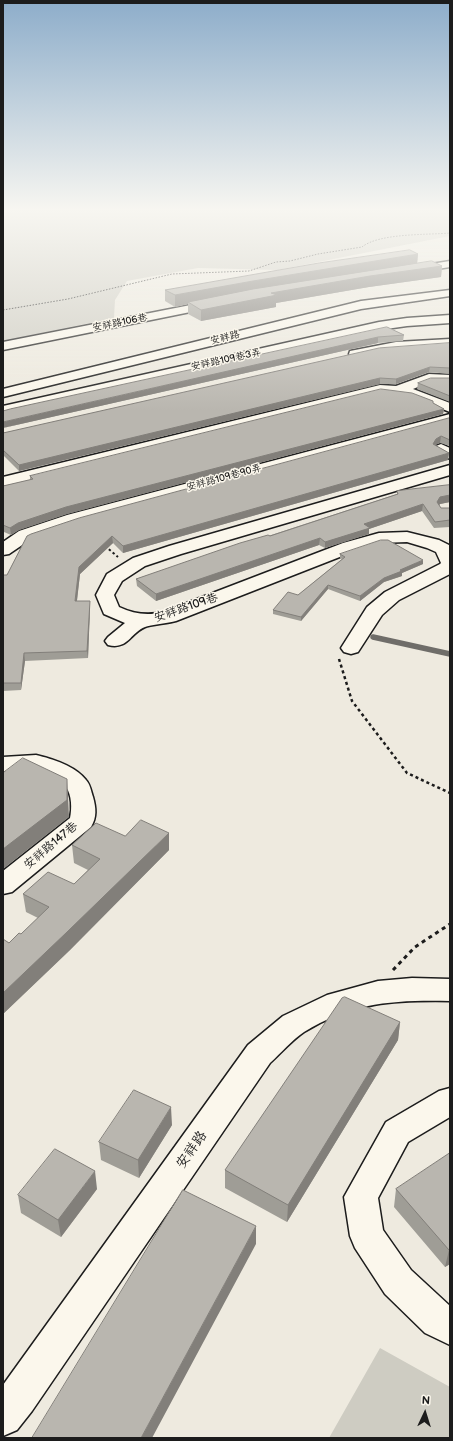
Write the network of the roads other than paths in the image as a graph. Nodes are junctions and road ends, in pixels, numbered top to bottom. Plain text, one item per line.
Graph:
1 (450, 293) edge
2 (230, 301) edge
3 (450, 319) edge
4 (450, 343) edge
5 (3, 346) edge
6 (339, 357) edge
7 (450, 379) edge
8 (400, 389) junction
9 (3, 394) edge
10 (450, 408) edge
11 (3, 410) edge
12 (450, 418) edge
13 (450, 470) edge
14 (3, 482) edge
15 (444, 546) edge
16 (3, 550) edge
17 (140, 621) junction
18 (115, 641) dead end
19 (351, 648) road end
20 (3, 765) edge
21 (3, 885) edge
22 (450, 990) edge
23 (450, 1101) edge
24 (450, 1327) edge
25 (3, 1416) edge

1 - 9 street, 安祥路
2 - 5 street, 安祥路106巷
3 - 11 street, 安祥路109巷3弄
4 - 6 street
7 - 8 street
8 - 10 street
8 - 14 street
12 - 16 street, 安祥路109巷90弄
13 - 17 street, 安祥路109巷
15 - 17 street, 安祥路109巷
15 - 19 street, 安祥路109巷
17 - 18 street
20 - 21 street, 安祥路147巷
22 - 25 street, 安祥路
23 - 24 street

